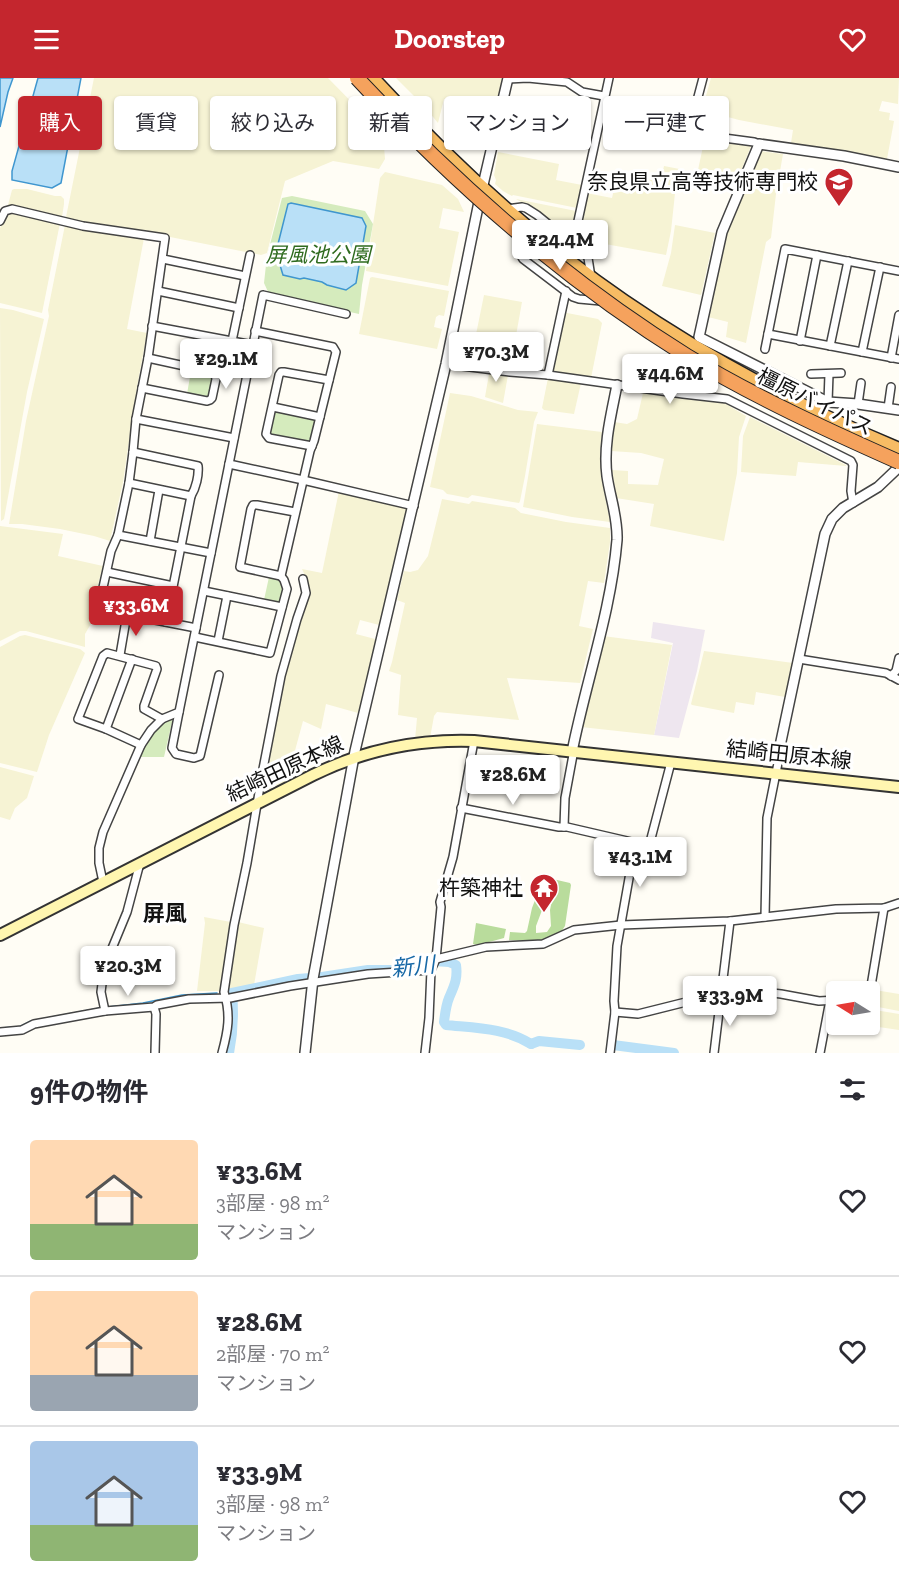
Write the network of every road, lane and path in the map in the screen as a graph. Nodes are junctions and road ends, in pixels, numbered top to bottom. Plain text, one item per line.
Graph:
1 (356, 78) edge
2 (371, 78) edge
3 (508, 78) edge
4 (609, 78) edge
5 (703, 78) edge
6 (604, 96) joint
7 (603, 101) edge
8 (759, 144) junction
9 (899, 167) edge
10 (482, 188) junction
11 (479, 202) junction
12 (506, 209) junction
13 (0, 221) edge
14 (520, 237) junction
15 (573, 244) junction
16 (250, 255) dead end
17 (817, 255) junction
18 (163, 259) junction
19 (848, 261) junction
20 (879, 267) junction
21 (899, 271) edge
22 (245, 276) junction
23 (591, 277) junction
24 (158, 291) junction
25 (566, 291) junction
26 (601, 301) junction
27 (239, 308) junction
28 (346, 314) dead end
29 (899, 315) edge
30 (152, 326) junction
31 (255, 332) junction
32 (768, 334) junction
33 (232, 341) junction
34 (800, 341) junction
35 (253, 345) junction
36 (830, 346) junction
37 (765, 349) dead end
38 (862, 352) junction
39 (148, 358) junction
40 (891, 358) junction
41 (899, 359) edge
42 (446, 364) junction
43 (841, 373) dead end
44 (811, 374) dead end
45 (829, 374) junction
46 (548, 375) junction
47 (329, 380) junction
48 (861, 383) dead end
49 (617, 385) junction
50 (891, 387) dead end
51 (142, 388) junction
52 (828, 402) junction
53 (858, 404) junction
54 (273, 407) junction
55 (888, 408) junction
56 (899, 410) edge
57 (320, 417) junction
58 (136, 419) junction
59 (234, 438) junction
60 (312, 446) junction
61 (899, 451) edge
62 (133, 452) junction
63 (230, 464) junction
64 (899, 464) edge
65 (303, 480) junction
66 (129, 483) junction
67 (159, 490) junction
68 (191, 496) junction
69 (853, 503) junction
70 (414, 506) junction
71 (295, 512) junction
72 (118, 535) junction
73 (150, 541) junction
74 (181, 548) junction
75 (211, 553) junction
76 (106, 572) junction
77 (281, 576) junction
78 (303, 579) dead end
79 (172, 586) junction
80 (204, 591) junction
81 (227, 596) junction
82 (282, 607) junction
83 (127, 615) junction
84 (166, 622) junction
85 (196, 628) junction
86 (195, 637) junction
87 (218, 641) junction
88 (120, 656) junction
89 (899, 658) edge
90 (132, 659) junction
91 (799, 659) junction
92 (219, 675) dead end
93 (891, 676) junction
94 (899, 680) edge
95 (179, 712) junction
96 (162, 719) junction
97 (106, 729) junction
98 (474, 741) junction
99 (141, 745) junction
100 (780, 746) joint
101 (572, 752) junction
102 (355, 757) junction
103 (672, 763) junction
104 (776, 773) junction
105 (899, 787) edge
106 (257, 802) junction
107 (461, 808) junction
108 (564, 827) junction
109 (637, 843) junction
110 (140, 863) junction
111 (104, 882) junction
112 (899, 903) edge
113 (884, 908) junction
114 (765, 917) junction
115 (730, 921) junction
116 (621, 925) junction
117 (0, 935) edge
118 (436, 959) junction
119 (431, 970) junction
120 (313, 979) junction
121 (872, 981) edge
122 (722, 987) junction
123 (721, 997) junction
124 (226, 998) junction
125 (826, 1001) edge
126 (154, 1007) junction
127 (105, 1011) junction
128 (615, 1012) junction
129 (826, 1030) edge
130 (0, 1032) edge
131 (155, 1053) edge
132 (222, 1053) edge
133 (305, 1053) edge
134 (424, 1053) edge
135 (610, 1053) edge
136 (714, 1053) edge
137 (820, 1053) edge

1 - 11 highway, 橿原バイパス
1 - 64 highway, bridge
2 - 10 highway, 橿原バイパス
2 - 61 highway
3 - 6 street
3 - 10 street
4 - 6 street
5 - 8 street
7 - 15 street
8 - 9 street
8 - 52 street
10 - 11 street
10 - 12 highway, 橿原バイパス
11 - 14 highway, 橿原バイパス
11 - 42 street
12 - 15 street
12 - 23 highway, 橿原バイパス
13 - 18 street
14 - 25 street
14 - 26 highway, 橿原バイパス
15 - 23 street
16 - 22 street
17 - 19 street
17 - 32 street
17 - 34 street
18 - 22 street
18 - 24 street
19 - 20 street
19 - 36 street
20 - 21 street
20 - 38 street
22 - 27 street
23 - 61 highway, 橿原バイパス
24 - 27 street
24 - 30 street
25 - 26 street
25 - 46 street
26 - 64 highway, 橿原バイパス
27 - 33 street
28 - 31 street
29 - 40 street
30 - 33 street
30 - 39 street
31 - 35 street
31 - 47 street
32 - 34 street
32 - 37 street
33 - 35 street
34 - 36 street
35 - 59 street
36 - 38 street
38 - 40 street
39 - 51 street
39 - 51 street
40 - 41 street
42 - 46 street
42 - 70 street
43 - 45 street
44 - 45 street
45 - 52 street
46 - 49 street
47 - 54 street
47 - 57 street
48 - 53 street
49 - 69 street
49 - 101 street
50 - 55 street
51 - 58 street
52 - 53 street
53 - 55 street
54 - 57 street
54 - 60 street
55 - 56 street
57 - 60 street
58 - 59 street
58 - 62 street
59 - 63 street
60 - 65 street
62 - 66 street
62 - 68 street
63 - 65 street
63 - 75 street
64 - 69 street
65 - 70 street
65 - 71 street
66 - 67 street
66 - 72 street
67 - 68 street
67 - 73 street
68 - 74 street
69 - 91 street
70 - 102 street
71 - 77 street
71 - 77 street
72 - 73 street
72 - 76 street
73 - 74 street
74 - 75 street
74 - 79 street
75 - 80 street
76 - 79 street
76 - 83 street
77 - 82 street
78 - 106 street
79 - 84 street
80 - 81 street
80 - 85 street
81 - 82 street
81 - 87 street
82 - 87 street
83 - 84 street
83 - 88 street
84 - 85 street
85 - 86 street
86 - 87 street
86 - 95 street
88 - 90 street
88 - 97 street
89 - 93 street
90 - 96 street
90 - 97 street
91 - 93 street
91 - 100 street
92 - 95 street
93 - 94 street
95 - 96 street
96 - 99 street
97 - 99 street
98 - 101 main road, 結崎田原本線
98 - 102 main road, 結崎田原本線
98 - 107 street
99 - 111 street
100 - 104 street
101 - 103 main road, 結崎田原本線
101 - 108 street
102 - 106 main road, 結崎田原本線
102 - 120 street
103 - 104 main road, 結崎田原本線
103 - 109 street
104 - 105 main road, 結崎田原本線
104 - 114 street
106 - 110 main road, 結崎田原本線
106 - 124 street
107 - 108 street
107 - 118 street
108 - 109 street
109 - 116 street
110 - 111 main road, 結崎田原本線
110 - 127 street
111 - 117 main road, 結崎田原本線
112 - 113 street
113 - 114 street
113 - 121 street
114 - 115 street
115 - 116 street
115 - 122 street
116 - 118 street
116 - 128 street
118 - 119 street
119 - 120 street
119 - 134 street
120 - 124 street
120 - 133 street
122 - 123 street
122 - 125 street
123 - 128 street
123 - 136 street
124 - 126 street
124 - 132 street
126 - 127 street
126 - 131 street
127 - 130 street
128 - 135 street
129 - 137 street

